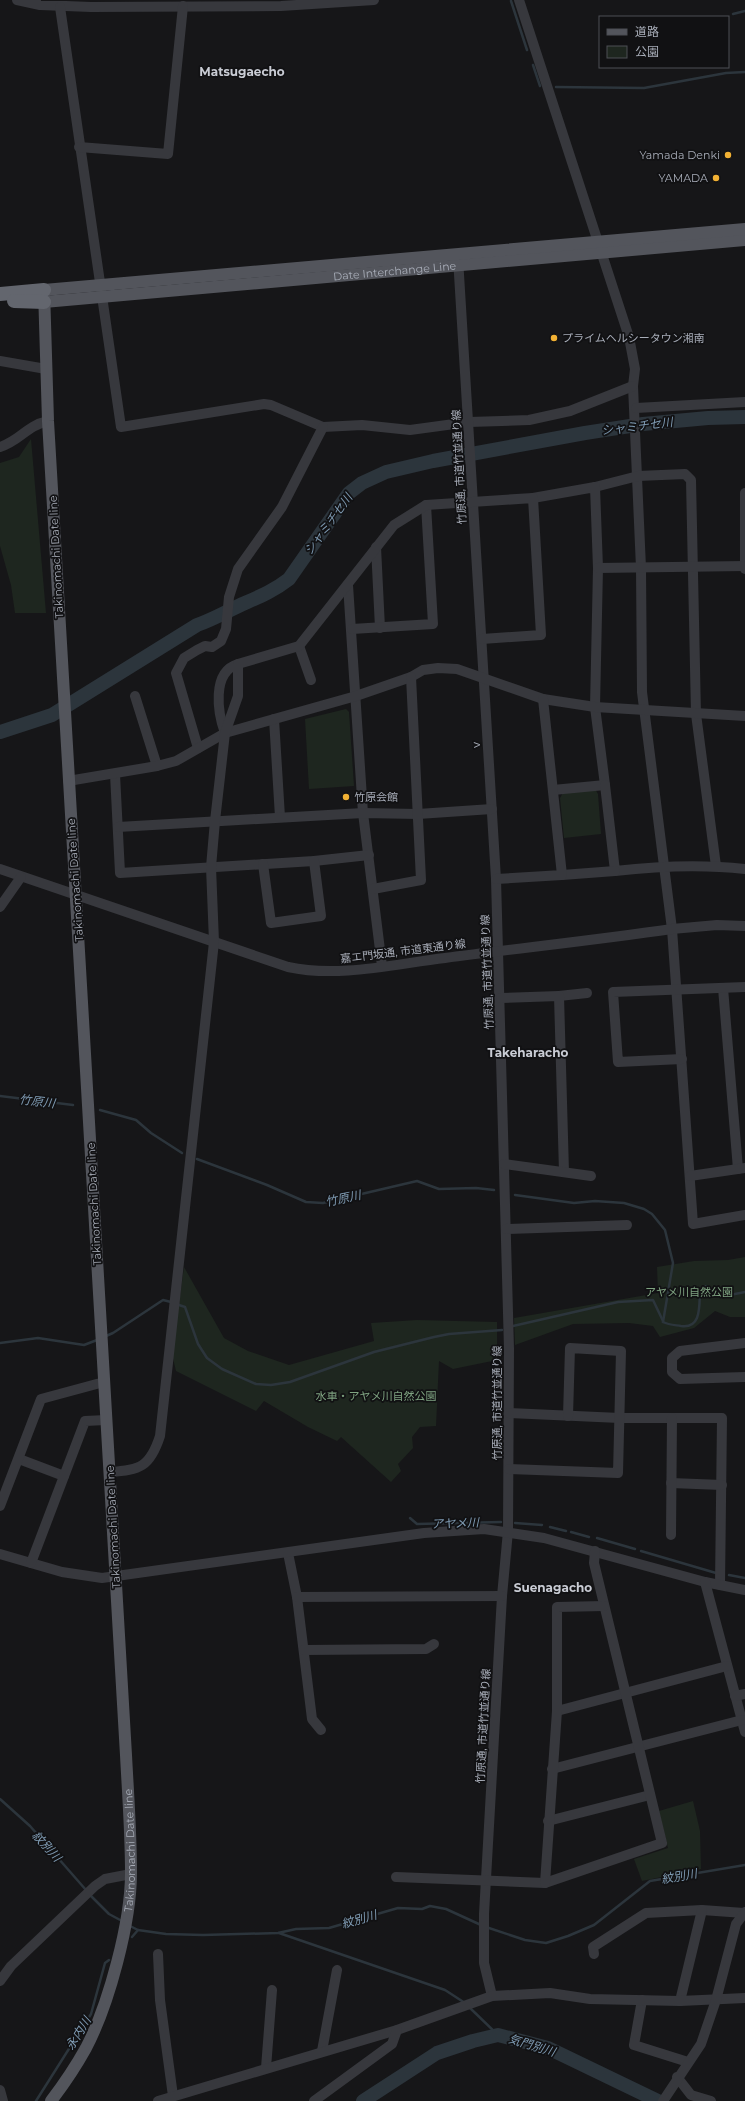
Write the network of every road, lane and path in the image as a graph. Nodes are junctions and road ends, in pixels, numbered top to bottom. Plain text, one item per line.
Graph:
1 (17, 0) edge
2 (374, 0) edge
3 (519, 0) edge
4 (183, 6) junction
5 (60, 7) junction
6 (79, 147) junction
7 (745, 229) edge
8 (745, 240) edge
9 (599, 247) junction
10 (459, 260) junction
11 (101, 292) junction
12 (0, 294) edge
13 (44, 296) junction
14 (0, 302) edge
15 (0, 361) edge
16 (46, 369) junction
17 (633, 386) junction
18 (745, 402) edge
19 (636, 411) junction
20 (469, 422) junction
21 (48, 427) junction
22 (323, 427) junction
23 (0, 447) edge
24 (638, 476) junction
25 (595, 487) junction
26 (745, 493) edge
27 (533, 498) junction
28 (473, 501) junction
29 (426, 505) junction
30 (376, 547) junction
31 (745, 566) edge
32 (693, 567) junction
33 (598, 568) junction
34 (641, 568) junction
35 (745, 569) edge
36 (348, 585) junction
37 (380, 628) junction
38 (352, 629) junction
39 (482, 639) junction
40 (300, 646) junction
41 (238, 664) junction
42 (411, 677) junction
43 (484, 679) junction
44 (311, 680) dead end
45 (135, 696) dead end
46 (356, 696) junction
47 (543, 699) junction
48 (595, 707) junction
49 (644, 711) junction
50 (696, 714) junction
51 (745, 716) edge
52 (274, 719) junction
53 (225, 733) junction
54 (198, 748) junction
55 (157, 766) junction
56 (115, 774) junction
57 (68, 781) junction
58 (605, 785) junction
59 (553, 790) junction
60 (492, 809) junction
61 (363, 813) junction
62 (418, 814) junction
63 (280, 817) junction
64 (215, 821) junction
65 (118, 827) junction
66 (369, 855) junction
67 (314, 861) junction
68 (263, 864) junction
69 (663, 866) junction
70 (716, 866) junction
71 (211, 867) junction
72 (0, 869) edge
73 (745, 869) edge
74 (615, 871) junction
75 (562, 875) junction
76 (20, 877) junction
77 (496, 879) junction
78 (373, 889) junction
79 (76, 895) junction
80 (0, 907) edge
81 (745, 926) edge
82 (672, 930) junction
83 (214, 942) junction
84 (500, 951) junction
85 (382, 966) junction
86 (745, 987) edge
87 (723, 988) junction
88 (676, 990) junction
89 (587, 993) dead end
90 (559, 996) junction
91 (501, 998) junction
92 (682, 1059) junction
93 (504, 1164) junction
94 (742, 1168) edge
95 (564, 1172) junction
96 (591, 1176) dead end
97 (690, 1176) junction
98 (745, 1216) edge
99 (627, 1225) dead end
100 (506, 1230) junction
101 (745, 1343) edge
102 (745, 1377) edge
103 (104, 1382) junction
104 (509, 1413) junction
105 (568, 1416) junction
106 (620, 1418) junction
107 (672, 1418) junction
108 (106, 1420) junction
109 (19, 1459) junction
110 (509, 1469) junction
111 (110, 1472) junction
112 (64, 1476) junction
113 (670, 1482) junction
114 (722, 1485) junction
115 (0, 1506) edge
116 (508, 1532) junction
117 (672, 1535) dead end
118 (595, 1551) junction
119 (288, 1553) junction
120 (0, 1554) edge
121 (31, 1563) junction
122 (115, 1577) junction
123 (705, 1582) junction
124 (720, 1585) junction
125 (745, 1590) edge
126 (502, 1596) junction
127 (297, 1597) junction
128 (604, 1606) junction
129 (434, 1644) dead end
130 (304, 1650) junction
131 (727, 1666) junction
132 (625, 1693) junction
133 (740, 1695) edge
134 (557, 1711) junction
135 (742, 1720) junction
136 (321, 1730) dead end
137 (745, 1732) edge
138 (638, 1747) junction
139 (552, 1769) junction
140 (650, 1795) junction
141 (548, 1821) junction
142 (131, 1874) junction
143 (396, 1877) dead end
144 (486, 1882) junction
145 (545, 1884) junction
146 (702, 1910) junction
147 (745, 1912) edge
148 (158, 1954) dead end
149 (594, 1954) dead end
150 (337, 1970) dead end
151 (0, 1981) edge
152 (272, 1990) dead end
153 (492, 1996) junction
154 (745, 1998) edge
155 (642, 2000) junction
156 (716, 2000) junction
157 (680, 2001) junction
158 (396, 2030) junction
159 (322, 2051) junction
160 (688, 2062) junction
161 (266, 2068) junction
162 (677, 2077) junction
163 (0, 2090) edge
164 (173, 2096) junction
165 (3, 2101) edge
166 (51, 2101) edge
167 (158, 2101) edge
168 (314, 2101) edge
169 (663, 2101) edge
170 (711, 2101) edge

1 - 5 street
2 - 4 street
3 - 9 street
4 - 5 street
4 - 6 street
5 - 6 street
6 - 11 street
7 - 9 main road, Date Interchange Line
8 - 9 main road, Date Interchange Line
9 - 10 main road, Date Interchange Line
9 - 17 street
10 - 11 main road, Date Interchange Line
10 - 20 street, 竹原通, 市道竹並通り線
11 - 13 main road, Date Interchange Line
11 - 22 street
12 - 13 highway
13 - 14 highway
13 - 16 main road, Takinomachi Date line
15 - 16 street
16 - 21 main road, Takinomachi Date line
17 - 19 street
17 - 20 street
18 - 19 street
19 - 24 street
20 - 22 street
20 - 28 street, 竹原通, 市道竹並通り線
21 - 23 street
21 - 57 main road, Takinomachi Date line
22 - 54 street
24 - 25 street
24 - 32 street
24 - 34 street
25 - 27 street
25 - 33 street
26 - 31 street
27 - 28 street
27 - 39 street
28 - 29 street
28 - 39 street, 竹原通, 市道竹並通り線
29 - 30 street
29 - 37 street
30 - 36 street
30 - 37 street
31 - 32 street
31 - 35 street
32 - 34 street
32 - 50 street
33 - 34 street
33 - 48 street
34 - 49 street
36 - 38 street
36 - 40 street
37 - 38 street
38 - 46 street
39 - 43 street, 竹原通, 市道竹並通り線
40 - 41 street
40 - 44 street
41 - 53 street
41 - 53 street
42 - 43 street
42 - 46 street
42 - 62 street
43 - 47 street
43 - 60 street, ｖ
45 - 55 street
46 - 52 street
46 - 61 street
47 - 48 street
47 - 59 street
48 - 49 street
48 - 58 street
49 - 50 street
49 - 69 street
50 - 51 street
50 - 70 street
52 - 53 street
52 - 63 street
53 - 54 street
53 - 64 street
54 - 55 street
55 - 56 street
56 - 57 street
56 - 65 street
57 - 79 main road, Takinomachi Date line
58 - 59 street
58 - 74 street
59 - 75 street
60 - 62 street
60 - 77 street, 竹原通, 市道竹並通り線
61 - 62 street
61 - 63 street
61 - 66 street
62 - 78 street
63 - 64 street
64 - 65 street
64 - 71 street
65 - 71 street
66 - 67 street
66 - 78 street
67 - 68 street
67 - 68 street
68 - 71 street
69 - 70 street
69 - 74 street
69 - 82 street
70 - 73 street
71 - 83 street
72 - 76 street, 嘉エ門坂通, 市道東通り線
74 - 75 street
75 - 77 street
76 - 79 street, 嘉エ門坂通, 市道東通り線
76 - 80 street
77 - 84 street, 竹原通, 市道竹並通り線
78 - 85 street
79 - 83 street, 嘉エ門坂通, 市道東通り線
79 - 103 main road, Takinomachi Date line
81 - 82 street, 嘉エ門坂通, 市道東通り線
82 - 84 street, 嘉エ門坂通, 市道東通り線
82 - 88 street
83 - 85 street, 嘉エ門坂通, 市道東通り線
83 - 111 street
84 - 85 street, 嘉エ門坂通, 市道東通り線
84 - 91 street, 竹原通, 市道竹並通り線
86 - 87 street
87 - 88 street
87 - 94 street
88 - 92 street
88 - 92 street
89 - 90 street
90 - 91 street
90 - 95 street
91 - 93 street, 竹原通, 市道竹並通り線
92 - 97 street
93 - 95 street
93 - 100 street, 竹原通, 市道竹並通り線
94 - 97 street
95 - 96 street
97 - 98 street
99 - 100 street
100 - 104 street, 竹原通, 市道竹並通り線
101 - 102 street
103 - 108 main road, Takinomachi Date line
103 - 109 street
104 - 105 street
104 - 110 street, 竹原通, 市道竹並通り線
105 - 106 street
105 - 106 street
106 - 107 street
106 - 110 street
107 - 113 street
107 - 114 street
108 - 111 main road, Takinomachi Date line
108 - 112 street
109 - 112 street
109 - 115 street
110 - 116 street, 竹原通, 市道竹並通り線
111 - 122 main road, Takinomachi Date line
112 - 121 street
113 - 114 street
113 - 117 street
114 - 124 street
116 - 118 street
116 - 119 street
116 - 126 street, 竹原通, 市道竹並通り線
118 - 123 street
118 - 128 street
119 - 122 street
119 - 127 street
120 - 121 street
121 - 122 street
122 - 142 main road, Takinomachi Date line
123 - 124 street
123 - 131 street
124 - 125 street
126 - 127 street
126 - 144 street, 竹原通, 市道竹並通り線
127 - 130 street
128 - 132 street
128 - 134 street
129 - 130 street
130 - 136 street
131 - 132 street
131 - 133 street
132 - 134 street
132 - 138 street
133 - 135 street
134 - 139 street
135 - 137 street
135 - 138 street
138 - 139 street
138 - 140 street
139 - 141 street
140 - 141 street
140 - 145 street
141 - 145 street
142 - 151 street
142 - 166 main road, Takinomachi Date line
143 - 144 street
144 - 145 street
144 - 153 street, 竹原通, 市道竹並通り線
146 - 147 street
146 - 149 street
146 - 157 street
147 - 156 street
148 - 164 street
150 - 159 street
152 - 161 street
153 - 155 street
153 - 158 street
154 - 156 street
155 - 157 street
155 - 160 street
156 - 157 street
156 - 160 street
158 - 159 street
158 - 168 street
159 - 161 street
160 - 162 street
161 - 164 street
162 - 169 street
162 - 170 street
163 - 165 street
164 - 167 street

